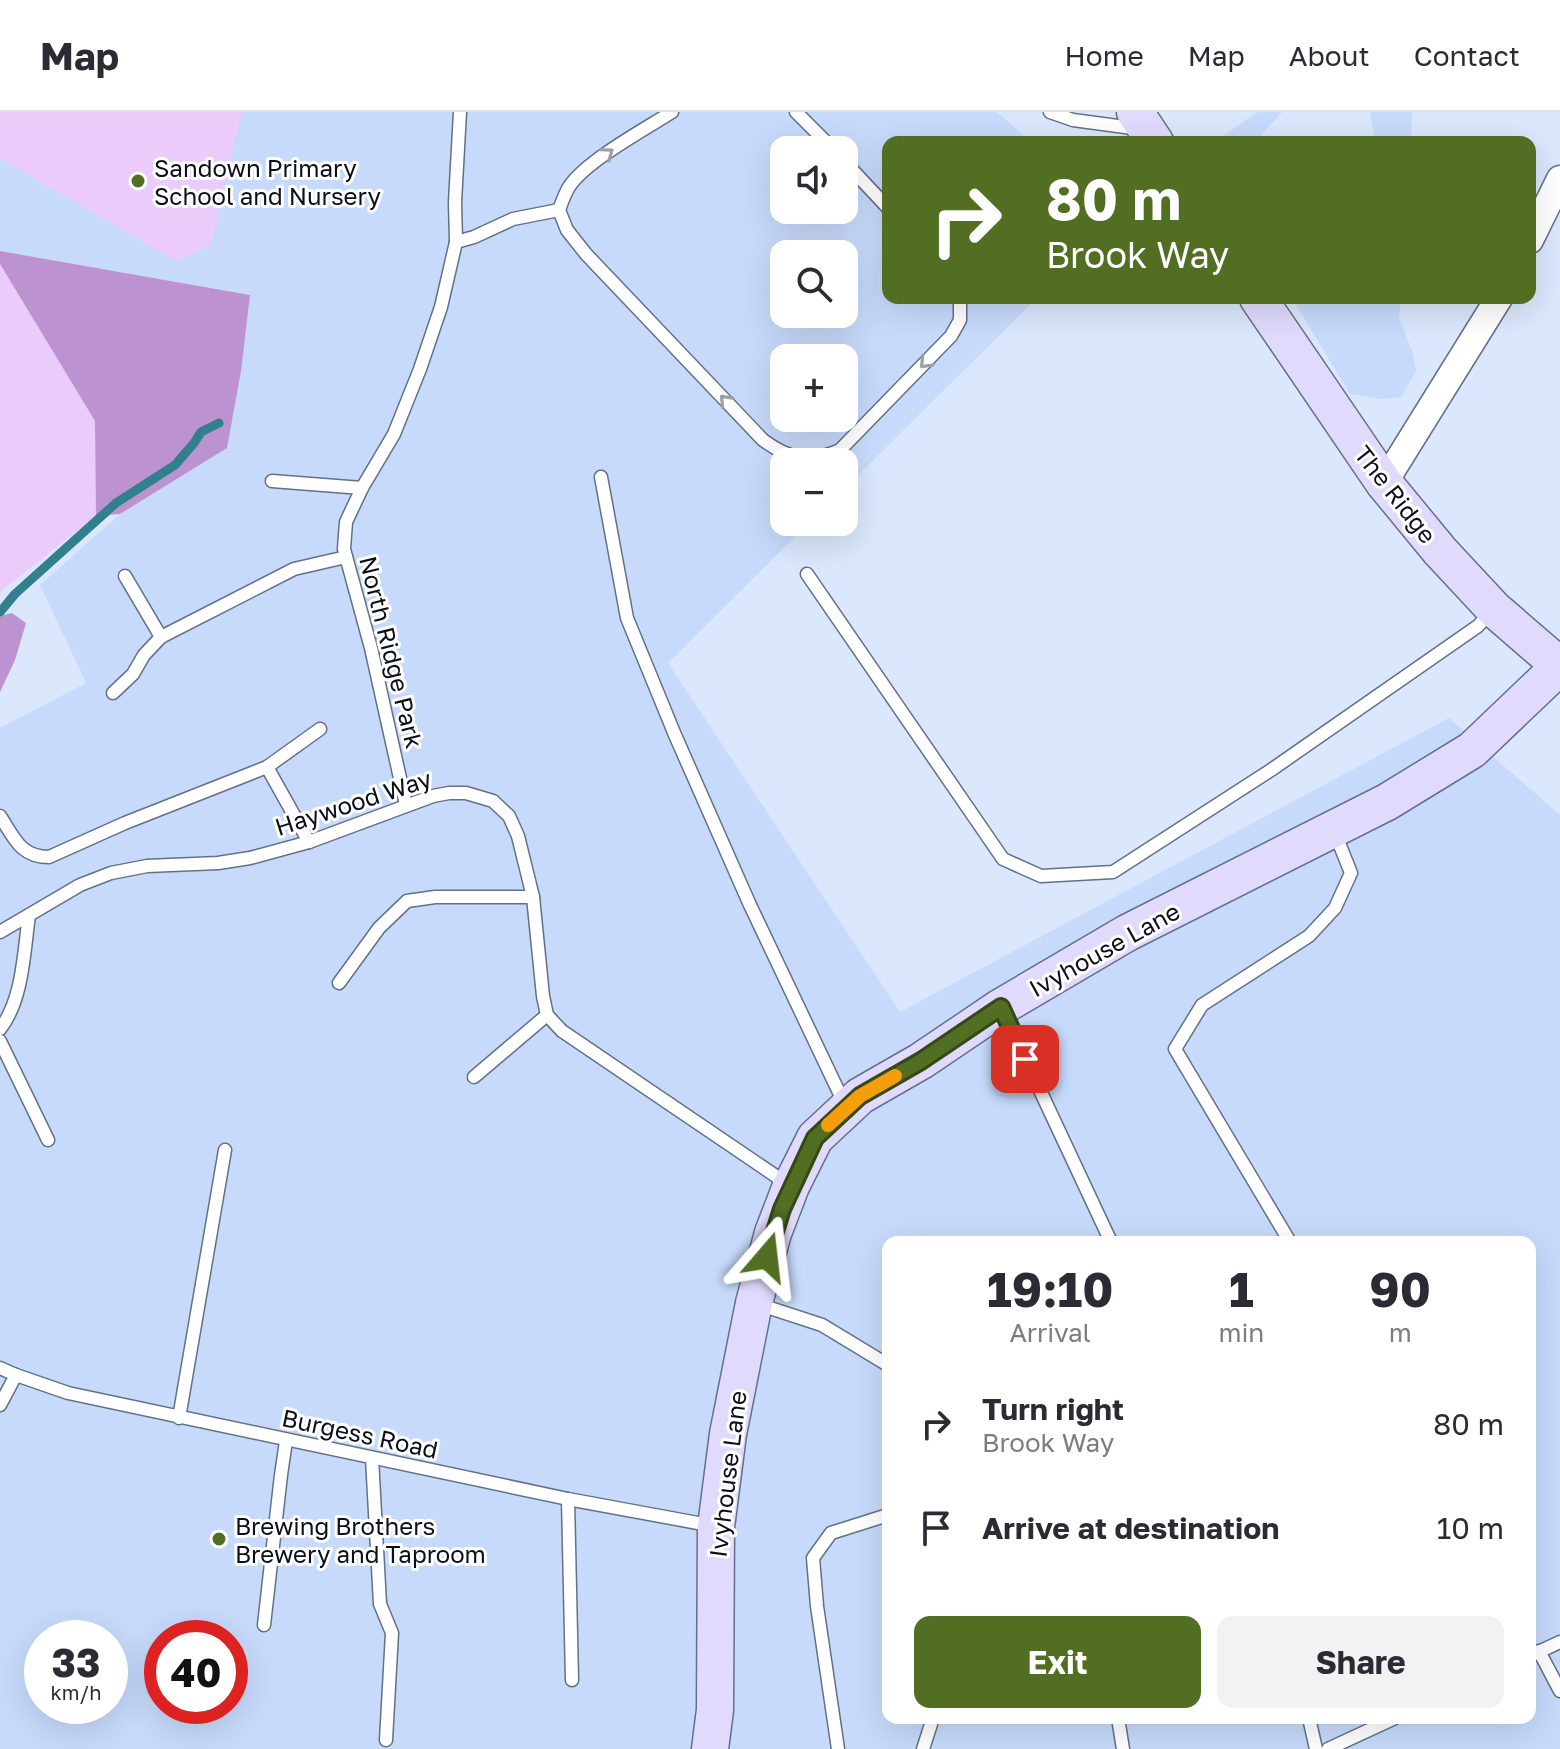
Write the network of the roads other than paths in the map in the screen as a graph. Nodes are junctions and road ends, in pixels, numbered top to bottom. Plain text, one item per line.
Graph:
1 (460, 112) edge
2 (672, 112) edge
3 (796, 112) edge
4 (1050, 112) edge
5 (1146, 128) edge
6 (820, 136) edge
7 (858, 176) edge
8 (1560, 179) edge
9 (882, 202) edge
10 (559, 210) junction
11 (1536, 228) edge
12 (456, 242) junction
13 (960, 304) edge
14 (1262, 304) edge
15 (1495, 304) edge
16 (601, 477) dead end
17 (272, 481) dead end
18 (1384, 483) junction
19 (362, 488) junction
20 (346, 557) junction
21 (807, 574) dead end
22 (125, 576) dead end
23 (1494, 609) junction
24 (161, 637) junction
25 (1560, 666) edge
26 (113, 693) dead end
27 (320, 729) dead end
28 (267, 767) junction
29 (406, 805) junction
30 (0, 816) edge
31 (1334, 830) junction
32 (309, 842) junction
33 (533, 897) junction
34 (29, 915) junction
35 (0, 932) edge
36 (339, 983) dead end
37 (1001, 1007) junction
38 (547, 1015) junction
39 (0, 1029) edge
40 (0, 1041) edge
41 (474, 1077) dead end
42 (846, 1108) junction
43 (48, 1140) dead end
44 (225, 1150) dead end
45 (791, 1186) junction
46 (1108, 1236) edge
47 (1286, 1236) edge
48 (754, 1303) junction
49 (882, 1361) edge
50 (0, 1368) edge
51 (16, 1375) junction
52 (0, 1405) edge
53 (179, 1418) junction
54 (286, 1441) junction
55 (372, 1458) junction
56 (568, 1499) junction
57 (882, 1517) edge
58 (716, 1527) junction
59 (264, 1625) dead end
60 (1560, 1642) edge
61 (1536, 1653) edge
62 (1536, 1657) edge
63 (572, 1680) dead end
64 (1560, 1691) edge
65 (931, 1724) edge
66 (1119, 1724) edge
67 (1310, 1724) edge
68 (1382, 1724) edge
69 (386, 1740) dead end
70 (710, 1749) edge
71 (838, 1749) edge
72 (923, 1749) edge
73 (1123, 1749) edge
74 (1316, 1749) edge
75 (1328, 1749) edge

1 - 12 lane, North Ridge Park
10 -> 2 lane
3 - 6 lane
4 - 5 lane
7 - 9 lane
8 - 11 street
10 - 12 lane
13 -> 10 lane
12 - 19 lane, North Ridge Park
14 - 18 street, The Ridge
15 - 18 street
16 - 42 lane
17 - 19 lane
18 - 23 street, The Ridge
19 - 20 lane, North Ridge Park
20 - 24 lane
20 - 29 lane, North Ridge Park
21 - 23 lane
22 - 24 lane
23 - 25 street, The Ridge
24 - 26 lane
25 - 31 street, Ivyhouse Lane
27 - 28 lane
28 - 30 lane
28 - 32 lane
29 - 32 lane, Haywood Way
29 - 33 lane, Haywood Way
31 - 37 street, Ivyhouse Lane
31 - 47 lane
32 - 34 lane, Haywood Way
33 - 36 lane
33 - 38 lane, Haywood Way
34 - 35 lane, Haywood Way
34 - 39 lane
37 - 42 street, Ivyhouse Lane
37 - 46 lane
38 - 41 lane
38 - 45 lane
40 - 43 lane
42 - 45 street, Ivyhouse Lane
44 - 53 lane
45 - 48 street, Ivyhouse Lane
48 - 49 lane
48 - 58 street, Ivyhouse Lane
50 - 51 lane, Burgess Road
51 - 52 lane
51 - 53 lane, Burgess Road
53 - 54 lane, Burgess Road
54 - 55 lane, Burgess Road
54 - 59 lane
55 - 56 lane, Burgess Road
55 - 69 lane
56 - 58 lane, Burgess Road
56 - 63 lane
57 - 71 lane
58 - 70 street, Ivyhouse Lane
60 - 61 lane
62 - 64 lane
65 - 72 lane
66 - 73 lane
67 - 74 lane
68 - 75 lane

